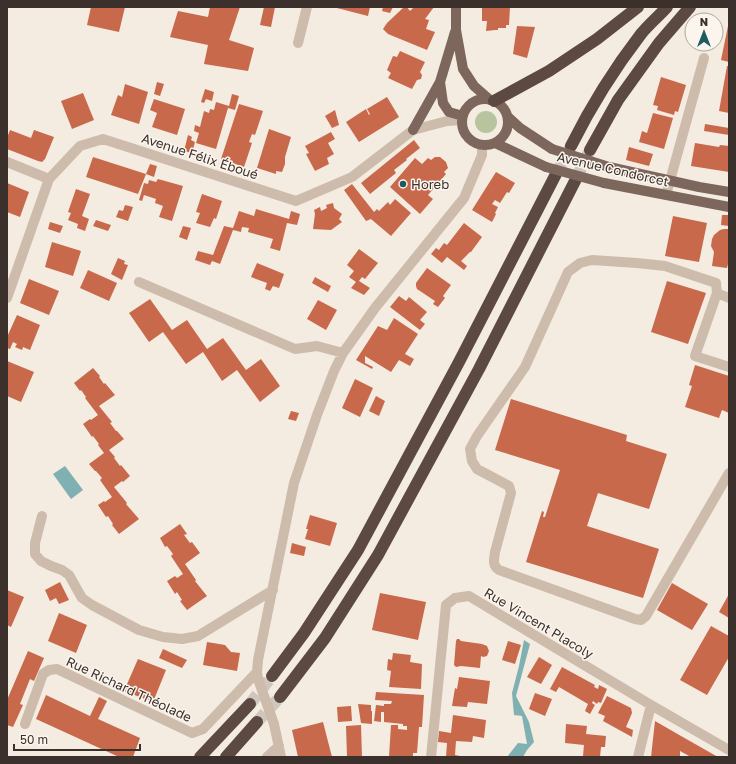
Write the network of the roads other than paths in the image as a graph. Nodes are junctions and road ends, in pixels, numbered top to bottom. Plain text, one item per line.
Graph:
1 (307, 7) edge
2 (456, 7) edge
3 (638, 7) edge
4 (667, 7) edge
5 (690, 7) edge
6 (456, 30) junction
7 (298, 43) dead end
8 (704, 58) dead end
9 (440, 82) junction
10 (492, 100) junction
11 (508, 117) junction
12 (462, 118) junction
13 (413, 130) junction
14 (495, 143) junction
15 (482, 145) junction
16 (571, 146) tunnel mouth
17 (590, 150) tunnel mouth
18 (7, 162) edge
19 (556, 174) tunnel mouth
20 (49, 179) junction
21 (576, 179) tunnel mouth
22 (670, 180) junction
23 (729, 192) edge
24 (666, 195) junction
25 (729, 207) edge
26 (139, 282) dead end
27 (717, 293) junction
28 (7, 298) edge
29 (729, 298) edge
30 (343, 353) junction
31 (729, 367) edge
32 (729, 473) edge
33 (42, 516) dead end
34 (273, 590) junction
35 (257, 676) junction
36 (272, 676) tunnel mouth
37 (280, 697) tunnel mouth
38 (250, 704) tunnel mouth
39 (651, 705) junction
40 (257, 722) tunnel mouth
41 (25, 724) dead end
42 (279, 746) junction
43 (729, 750) edge
44 (200, 757) edge
45 (226, 757) edge
46 (267, 757) edge
47 (281, 757) edge
48 (431, 757) edge
49 (638, 757) edge

1 - 7 street
2 - 6 main road
3 - 10 highway
4 - 16 highway
5 - 17 highway
6 - 9 main road
6 - 10 main road
8 - 22 street
9 - 12 main road
9 - 13 main road
10 - 11 main road
10 - 12 main road
11 - 14 main road
11 - 22 main road, Avenue Condorcet, bridge
12 - 13 street, Avenue Félix Éboué
12 - 15 main road
13 - 20 street, Avenue Félix Éboué
14 - 15 main road
14 - 24 main road, Avenue Condorcet, bridge
15 - 30 street
18 - 20 street
19 - 36 highway
20 - 28 street, Avenue Félix Éboué
21 - 37 highway
22 - 23 main road, Avenue Condorcet
22 - 24 street
24 - 25 main road, Avenue Condorcet
26 - 30 street
27 - 29 street
27 - 31 street
27 - 32 street
30 - 34 street
33 - 34 street
34 - 35 street
35 - 41 street, Rue Richard Théolade
35 - 42 street, bridge
38 - 44 highway
39 - 43 street, Rue Vincent Placoly
39 - 48 street, Rue Vincent Placoly
39 - 49 street
40 - 45 highway
42 - 46 street
42 - 47 street

